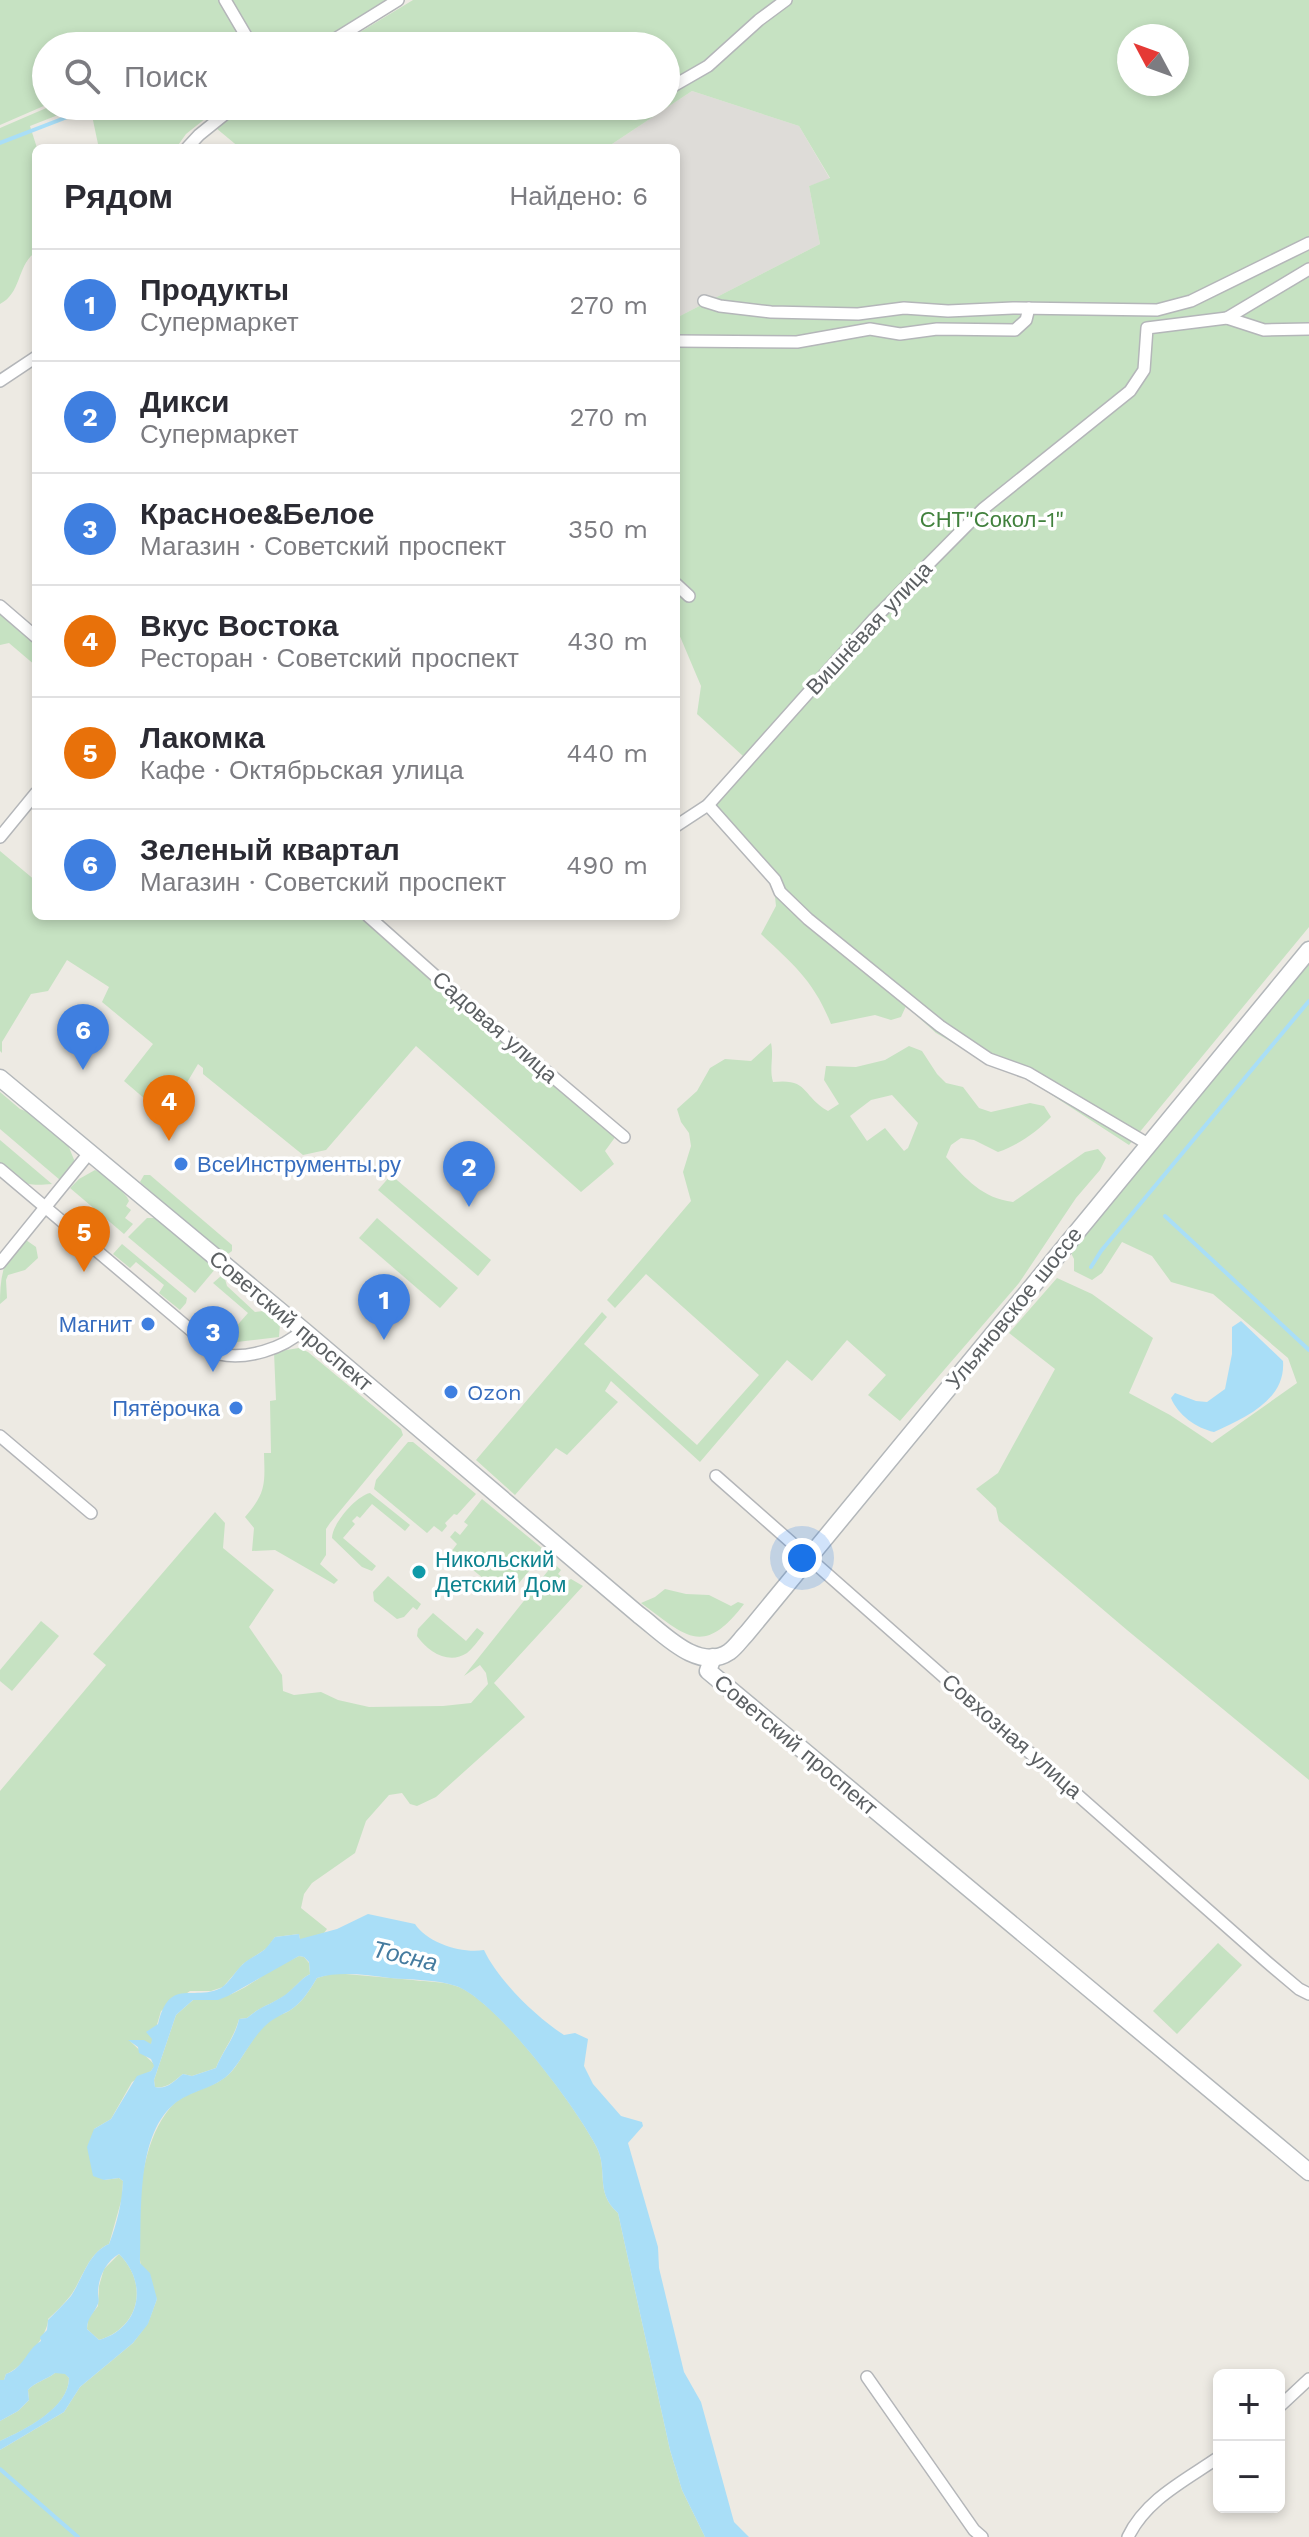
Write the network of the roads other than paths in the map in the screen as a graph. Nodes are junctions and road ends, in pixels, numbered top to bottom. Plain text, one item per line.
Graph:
1 (225, 0) edge
2 (398, 0) edge
3 (786, 0) edge
4 (244, 32) edge
5 (347, 32) edge
6 (680, 82) edge
7 (219, 120) edge
8 (192, 144) edge
9 (1309, 243) edge
10 (1309, 269) edge
11 (704, 301) dead end
12 (1029, 308) junction
13 (1227, 318) junction
14 (1309, 329) edge
15 (680, 341) edge
16 (32, 360) edge
17 (0, 381) edge
18 (680, 588) edge
19 (689, 596) dead end
20 (0, 606) edge
21 (32, 634) edge
22 (32, 798) edge
23 (708, 805) junction
24 (680, 823) edge
25 (0, 837) edge
26 (372, 920) edge
27 (1309, 950) edge
28 (0, 1078) edge
29 (624, 1137) dead end
30 (1148, 1144) junction
31 (90, 1152) junction
32 (0, 1169) edge
33 (45, 1207) junction
34 (0, 1263) edge
35 (303, 1330) junction
36 (0, 1436) edge
37 (716, 1476) dead end
38 (91, 1513) dead end
39 (808, 1558) junction
40 (713, 1657) junction
41 (1309, 1994) edge
42 (1309, 2172) edge
43 (867, 2377) dead end
44 (1309, 2379) edge
45 (1285, 2401) edge
46 (1213, 2461) edge
47 (982, 2537) edge
48 (1128, 2537) edge

1 - 4 street
2 - 5 street
3 - 6 street
7 - 8 street
9 - 12 street
10 - 13 street
11 - 12 street
12 - 15 street
13 - 14 street
13 - 23 street, Вишнёвая улица
16 - 17 street
18 - 19 street
20 - 21 street
22 - 25 street
23 - 24 street, Вишнёвая улица
23 - 30 street
26 - 29 street, Садовая улица
27 - 30 main road, Ульяновское шоссе
28 - 31 main road, Советский проспект
30 - 39 main road, Ульяновское шоссе
31 - 33 street
31 - 35 main road, Советский проспект
32 - 33 street
33 - 34 street
33 - 35 street
35 - 40 main road, Советский проспект
36 - 38 street
37 - 39 street, Совхозная улица
39 - 40 main road, Ульяновское шоссе
39 - 41 street, Совхозная улица
40 - 42 main road, Советский проспект
43 - 47 street
44 - 45 street
46 - 48 street

